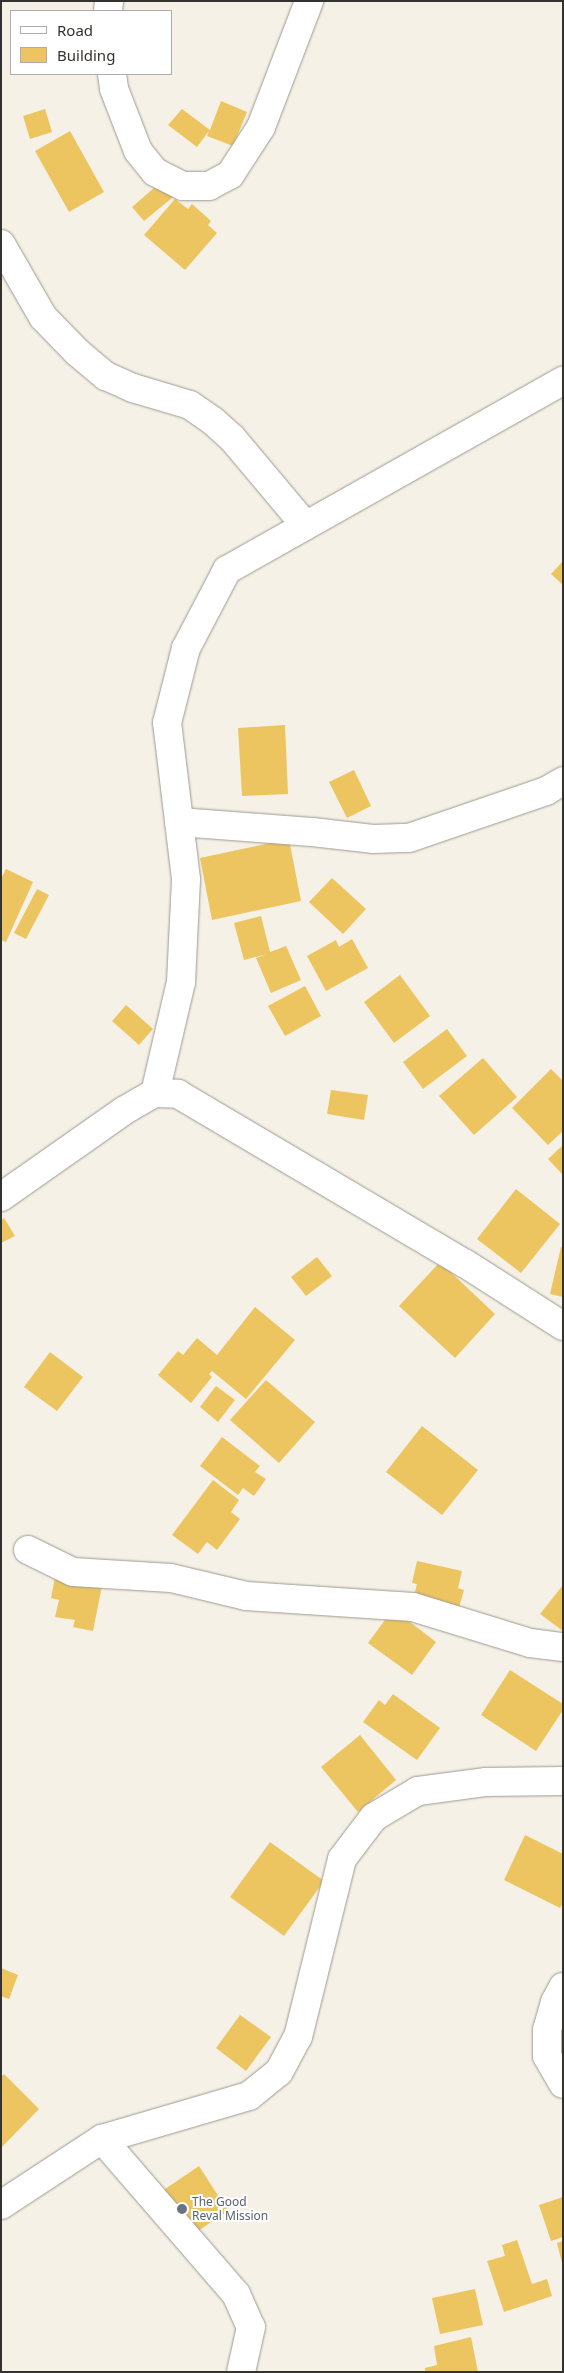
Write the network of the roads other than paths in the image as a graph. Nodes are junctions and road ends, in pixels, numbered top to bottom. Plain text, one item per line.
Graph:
1 (309, 1) edge
2 (112, 75) edge
3 (1, 244) edge
4 (563, 381) edge
5 (305, 525) junction
6 (563, 781) edge
7 (179, 822) junction
8 (155, 1093) junction
9 (1, 1197) edge
10 (563, 1326) edge
11 (28, 1550) dead end
12 (563, 1647) edge
13 (563, 1781) edge
14 (563, 1987) edge
15 (563, 2084) edge
16 (102, 2139) junction
17 (1, 2205) edge
18 (241, 2372) edge

1 - 2 street
3 - 5 street
4 - 5 street
5 - 7 street
6 - 7 street
7 - 8 street
8 - 9 street
8 - 10 street
11 - 12 street
13 - 16 street
14 - 15 street
16 - 17 street
16 - 18 street

